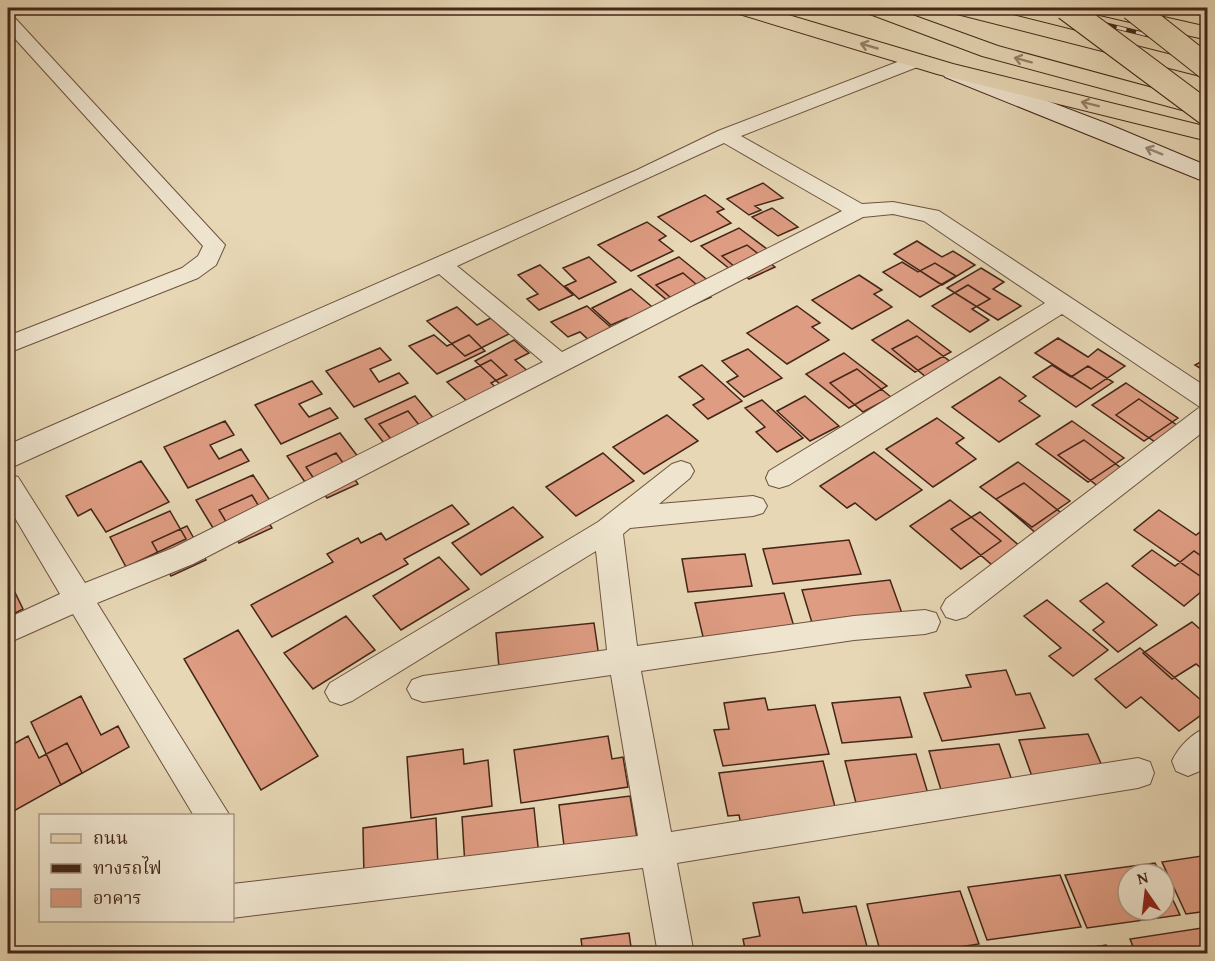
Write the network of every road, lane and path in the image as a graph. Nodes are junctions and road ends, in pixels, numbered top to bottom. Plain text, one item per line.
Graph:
1 (744, 8) edge
2 (875, 8) edge
3 (961, 8) edge
4 (1066, 8) edge
5 (1099, 8) edge
6 (1132, 8) edge
7 (8, 21) edge
8 (1208, 34) edge
9 (918, 60) junction
10 (945, 69) junction
11 (1208, 69) edge
12 (1208, 112) edge
13 (1208, 134) edge
14 (725, 135) junction
15 (1208, 175) edge
16 (858, 212) junction
17 (441, 264) junction
18 (1061, 304) junction
19 (10, 339) edge
20 (560, 363) junction
21 (1208, 401) edge
22 (1208, 414) edge
23 (8, 459) edge
24 (681, 471) dead end
25 (779, 478) dead end
26 (8, 484) edge
27 (753, 506) dead end
28 (615, 524) junction
29 (77, 599) junction
30 (956, 608) dead end
31 (925, 622) dead end
32 (8, 632) edge
33 (624, 661) junction
34 (423, 689) dead end
35 (341, 692) dead end
36 (1138, 774) dead end
37 (212, 814) edge
38 (658, 850) junction
39 (234, 901) edge
40 (676, 954) edge

9 -> 1 main road
12 -> 2 main road
3 - 11 main road
4 - 12 main road, bridge
5 - 8 main road
6 - 11 main road, bridge
7 - 19 street
9 - 10 main road
9 - 14 street
13 -> 10 main road
15 -> 10 main road
14 - 16 street
14 - 17 street
16 - 18 street
16 - 20 street
17 - 20 street
17 - 23 street
18 - 21 street
18 - 25 street
20 - 29 street
22 - 30 street
24 - 28 street
26 - 29 street
27 - 28 street
28 - 33 street
28 - 35 street
29 - 32 street
29 - 37 street
31 - 33 street
33 - 34 street
33 - 38 street
36 - 38 street
38 - 39 street
38 - 40 street

